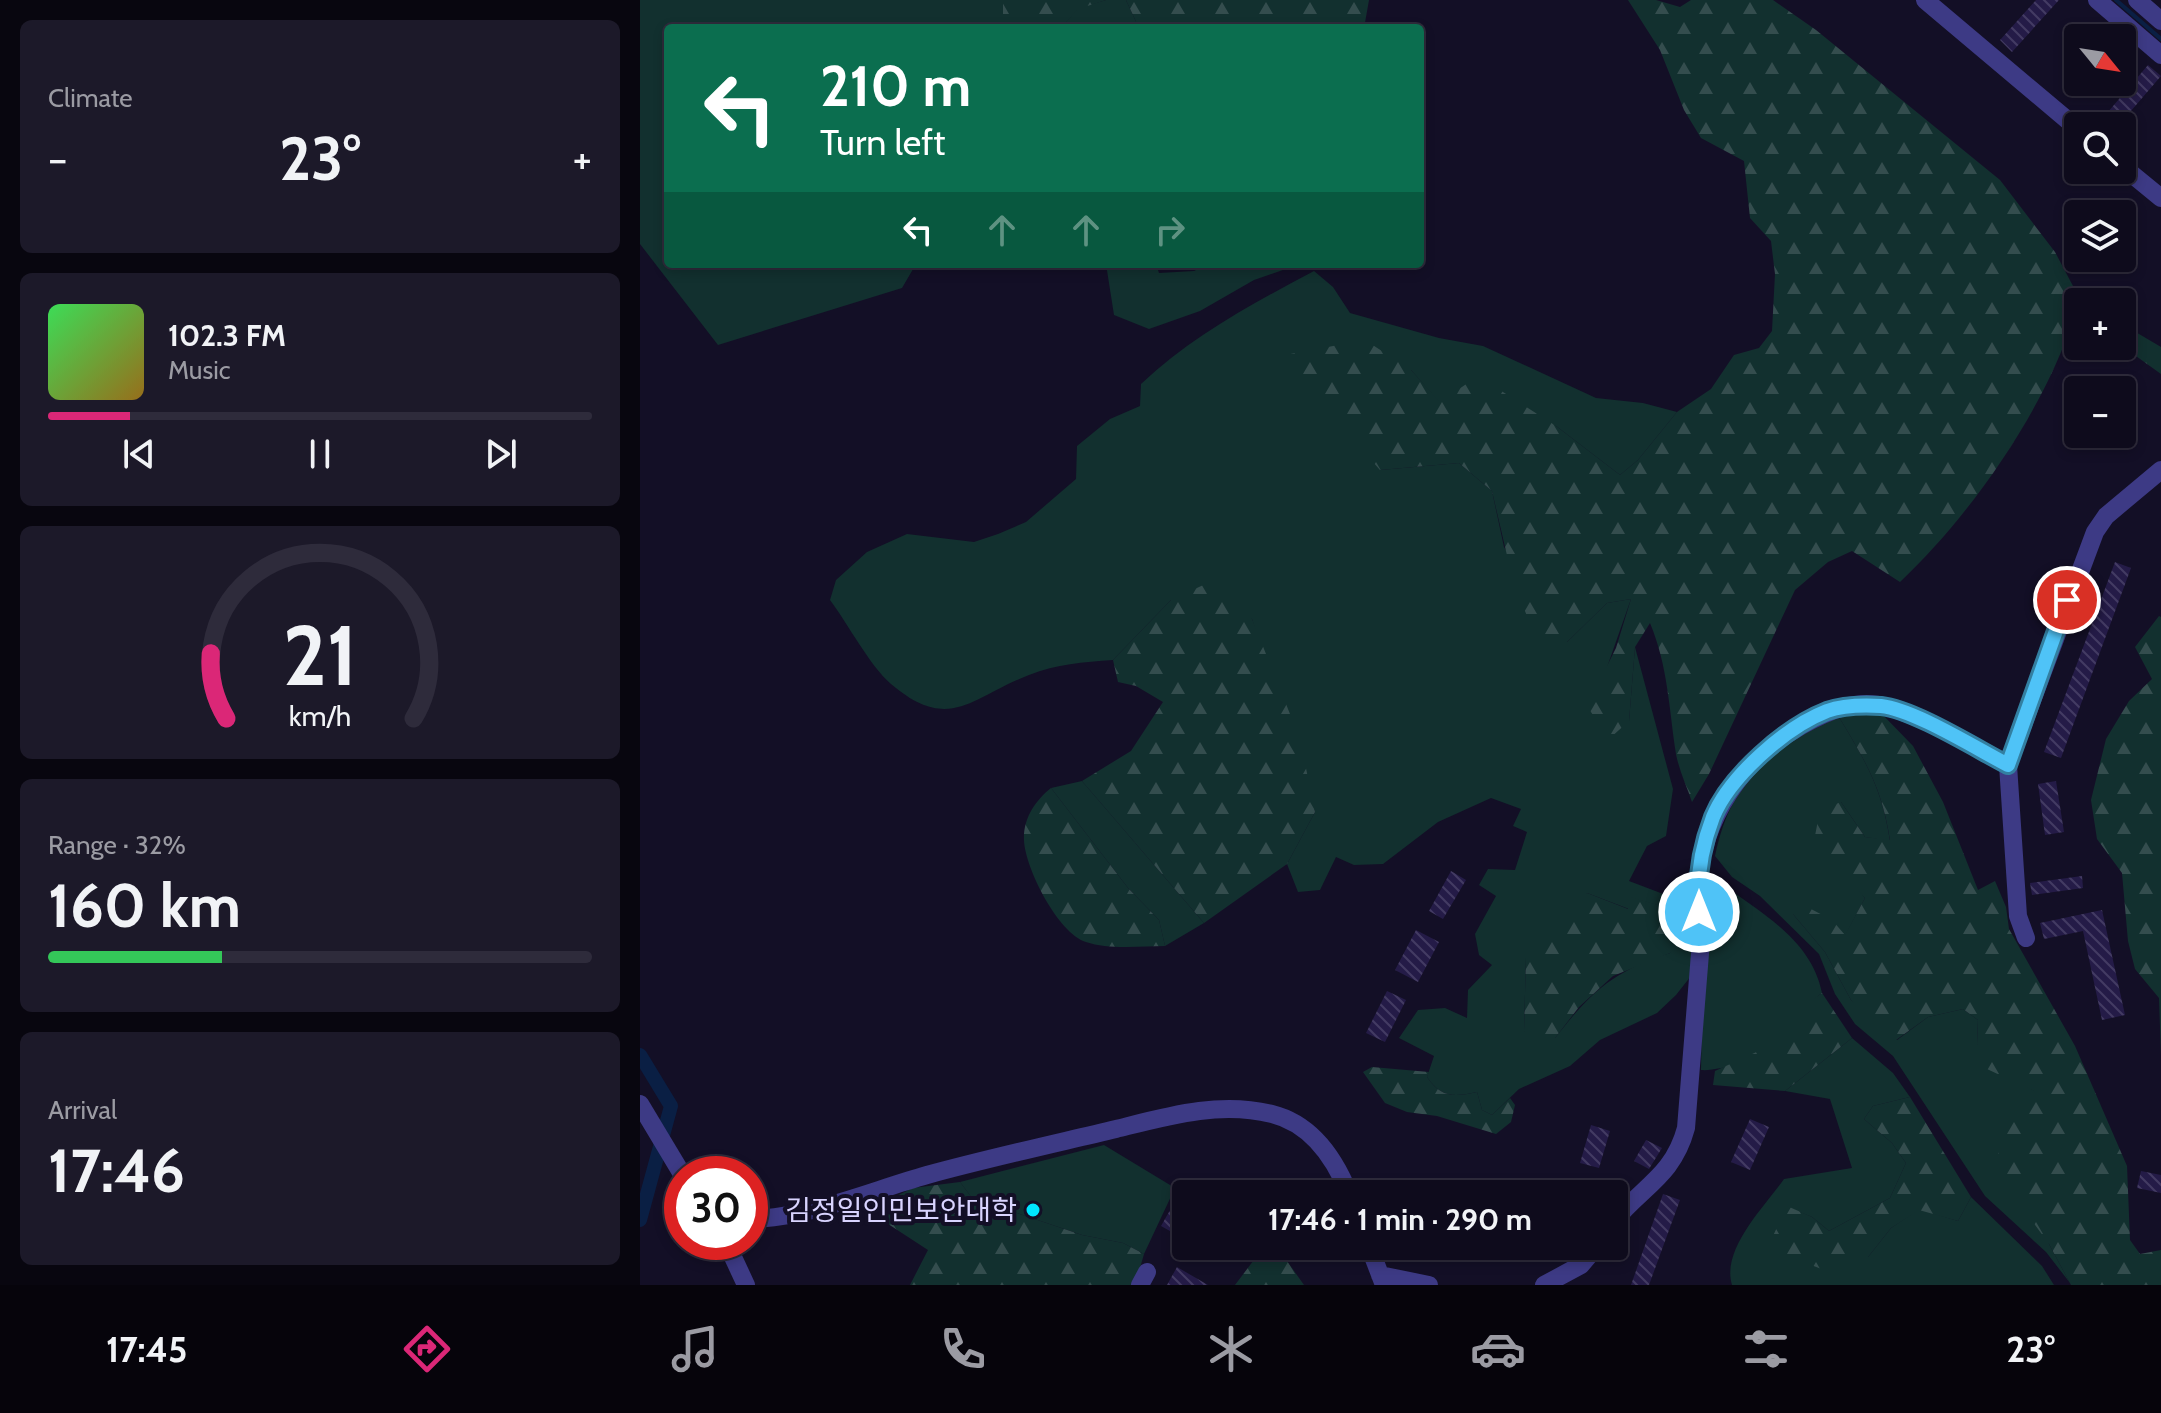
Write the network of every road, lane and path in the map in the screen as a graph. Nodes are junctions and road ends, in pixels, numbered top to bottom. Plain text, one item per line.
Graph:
1 (1925, 0) edge
2 (2097, 0) edge
3 (2137, 0) edge
4 (2161, 21) edge
5 (2161, 55) edge
6 (2064, 117) edge
7 (2136, 177) edge
8 (2161, 198) edge
9 (2161, 470) edge
10 (2008, 765) junction
11 (2026, 938) dead end
12 (643, 1113) edge
13 (671, 1156) edge
14 (1343, 1180) edge
15 (1628, 1208) edge
16 (768, 1216) edge
17 (734, 1260) edge
18 (1374, 1260) edge
19 (1585, 1260) edge
20 (1382, 1280) edge
21 (746, 1285) edge
22 (1429, 1285) edge
23 (1544, 1285) edge

1 - 6 street
2 - 5 street
3 - 4 street
7 - 8 street
9 - 10 street
10 - 11 street
10 - 15 street
12 - 13 street
14 - 16 street
17 - 21 street
18 - 20 street
19 - 23 street
20 - 22 street

